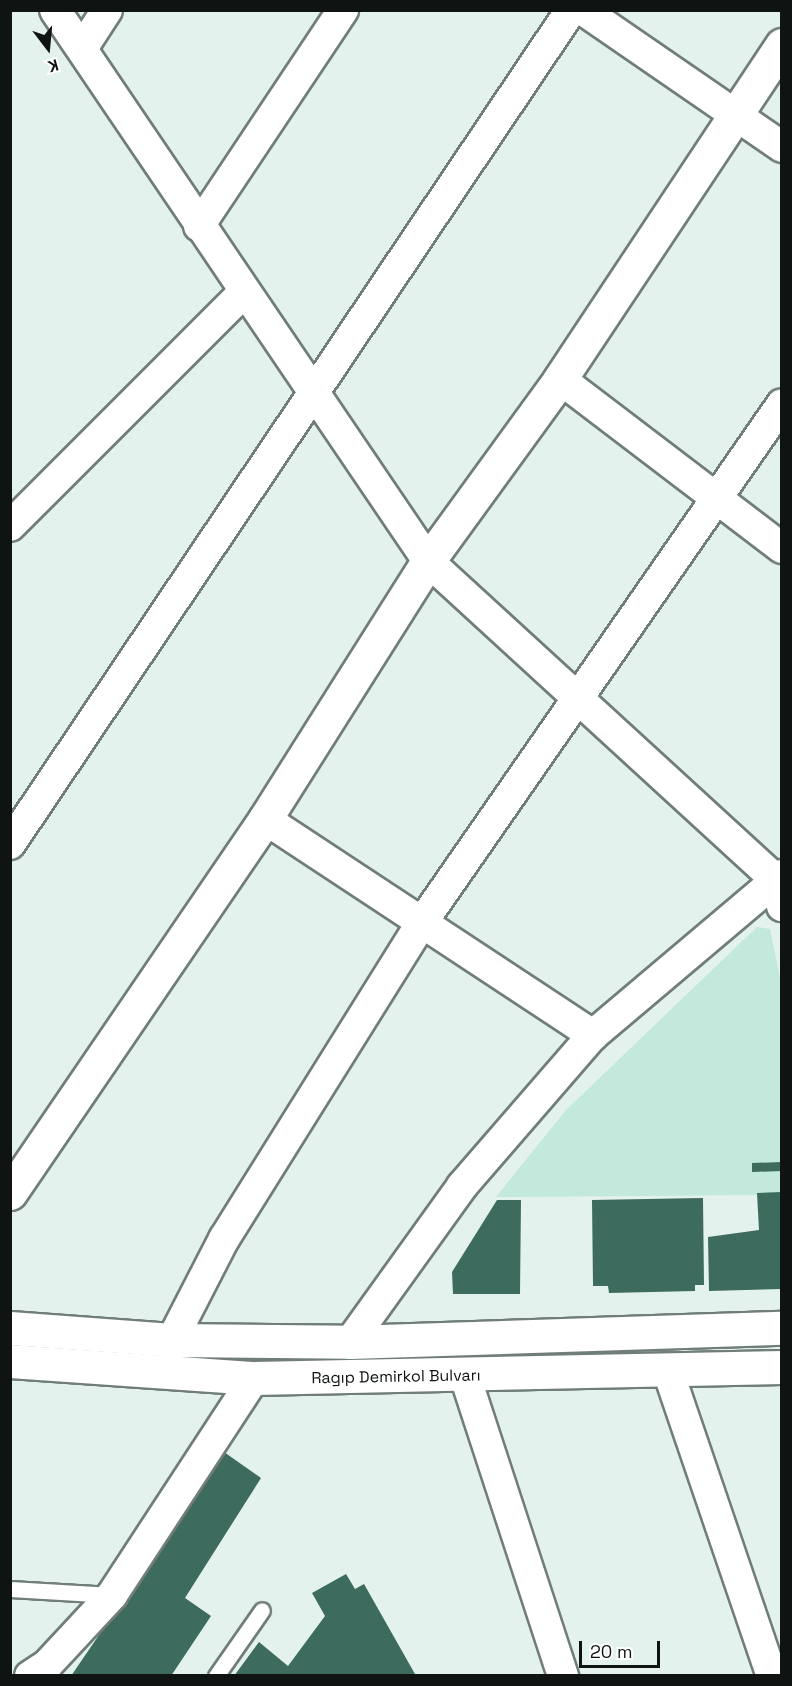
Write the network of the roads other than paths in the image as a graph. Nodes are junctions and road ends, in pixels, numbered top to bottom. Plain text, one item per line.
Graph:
1 (55, 10) edge
2 (107, 10) edge
3 (343, 10) edge
4 (572, 10) edge
5 (583, 10) edge
6 (782, 45) edge
7 (83, 47) junction
8 (734, 115) junction
9 (782, 147) edge
10 (199, 226) junction
11 (243, 293) junction
12 (560, 379) junction
13 (315, 393) junction
14 (782, 404) edge
15 (720, 499) junction
16 (10, 526) edge
17 (782, 548) edge
18 (428, 561) junction
19 (576, 696) junction
20 (265, 819) junction
21 (10, 844) edge
22 (780, 887) edge
23 (423, 921) junction
24 (593, 1035) junction
25 (10, 1193) edge
26 (10, 1328) edge
27 (782, 1328) edge
28 (172, 1340) junction
29 (350, 1342) junction
30 (10, 1362) edge
31 (782, 1367) edge
32 (668, 1371) junction
33 (465, 1376) junction
34 (254, 1378) junction
35 (10, 1589) edge
36 (112, 1595) junction
37 (262, 1610) dead end
38 (30, 1676) edge
39 (216, 1676) edge
40 (563, 1676) edge
41 (772, 1676) edge

1 - 7 street
2 - 7 street
3 - 10 street
4 - 13 street
5 - 8 street
6 - 8 main road
7 - 10 street
8 - 9 street
8 - 12 main road
10 - 11 street
11 - 13 street
11 - 16 street
12 - 15 street
12 - 18 main road
13 - 18 street
13 - 21 street
14 - 15 street
15 - 17 street
15 - 19 street
18 - 19 street
18 - 20 main road
19 - 22 street
19 - 23 street
20 - 23 street
20 - 25 main road
22 - 24 street
23 - 24 street
23 - 28 street
24 - 29 street
26 - 28 main road
27 - 29 main road
28 - 29 main road
30 - 34 main road, Ragıp Demirkol Bulvarı
31 - 32 main road, Ragıp Demirkol Bulvarı
32 - 33 main road, Ragıp Demirkol Bulvarı
32 - 41 street
33 - 34 main road, Ragıp Demirkol Bulvarı
33 - 40 street
34 - 36 street
35 - 36 lane
36 - 38 street
37 - 39 lane

